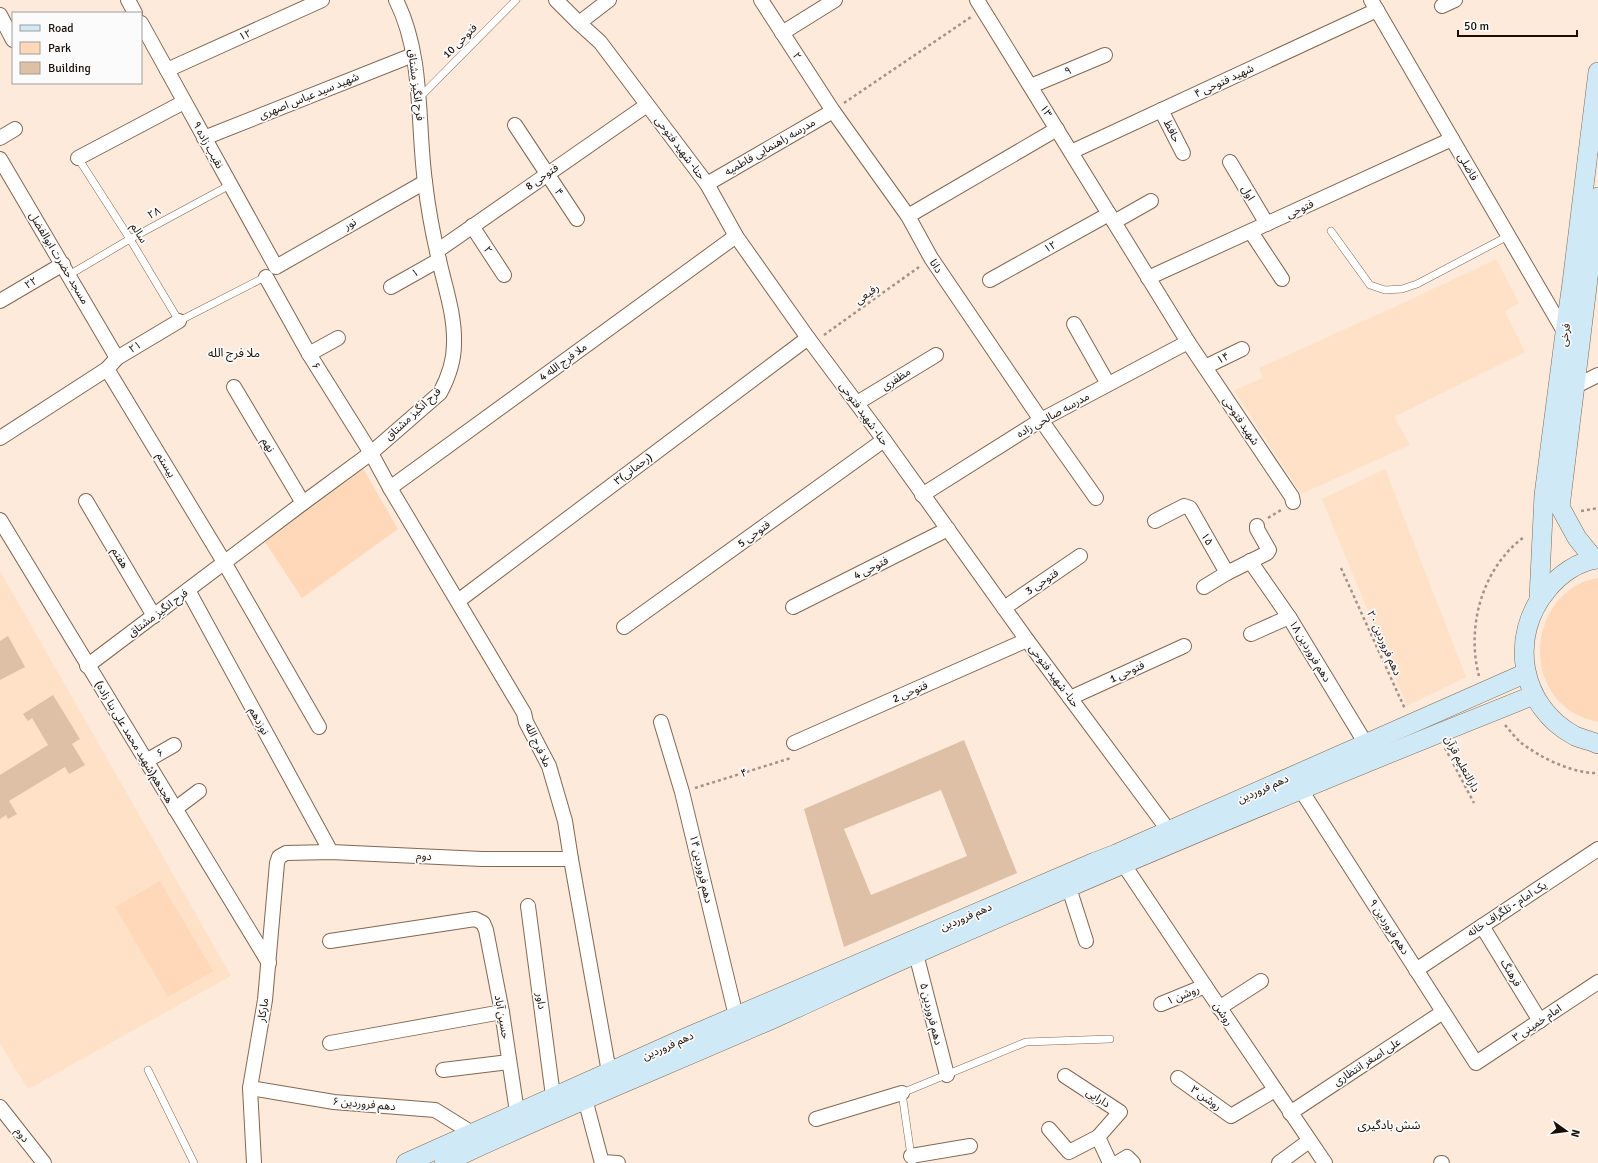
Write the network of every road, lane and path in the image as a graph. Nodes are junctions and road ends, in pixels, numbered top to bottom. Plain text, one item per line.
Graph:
1 (128, 0) edge
2 (322, 0) edge
3 (396, 0) edge
4 (516, 0) edge
5 (556, 0) edge
6 (609, 0) edge
7 (761, 0) edge
8 (835, 0) edge
9 (980, 5) edge
10 (1374, 5) edge
11 (134, 12) edge
12 (0, 15) edge
13 (579, 23) junction
14 (142, 26) edge
15 (782, 33) junction
16 (12, 38) edge
17 (413, 54) junction
18 (1105, 55) dead end
19 (167, 70) junction
20 (1598, 72) edge
21 (1031, 86) junction
22 (419, 98) junction
23 (184, 102) junction
24 (647, 104) junction
25 (1161, 110) junction
26 (833, 111) junction
27 (515, 125) dead end
28 (15, 129) dead end
29 (1057, 129) junction
30 (0, 138) edge
31 (204, 138) junction
32 (1452, 139) junction
33 (1071, 152) junction
34 (1183, 153) dead end
35 (78, 158) joint
36 (0, 159) edge
37 (1230, 162) dead end
38 (548, 173) junction
39 (425, 182) junction
40 (707, 184) junction
41 (230, 185) junction
42 (1598, 197) edge
43 (1152, 201) dead end
44 (908, 216) junction
45 (1112, 218) junction
46 (577, 219) dead end
47 (1267, 224) junction
48 (472, 226) junction
49 (1331, 231) dead end
50 (1251, 232) junction
51 (736, 236) junction
52 (1508, 236) junction
53 (130, 239) junction
54 (438, 255) junction
55 (931, 258) junction
56 (66, 270) junction
57 (271, 272) junction
58 (504, 274) dead end
59 (1148, 278) junction
60 (990, 280) dead end
61 (1282, 280) dead end
62 (391, 287) dead end
63 (0, 301) edge
64 (179, 321) junction
65 (1074, 324) dead end
66 (1564, 333) junction
67 (338, 338) dead end
68 (810, 341) junction
69 (1188, 342) junction
70 (1242, 349) dead end
71 (309, 354) junction
72 (936, 355) dead end
73 (118, 358) junction
74 (1205, 367) junction
75 (107, 368) junction
76 (1598, 375) edge
77 (1108, 384) junction
78 (234, 387) dead end
79 (1574, 387) junction
80 (857, 403) junction
81 (1040, 420) junction
82 (0, 438) edge
83 (884, 440) junction
84 (371, 453) junction
85 (390, 488) junction
86 (922, 495) junction
87 (1096, 498) dead end
88 (86, 501) dead end
89 (1293, 502) joint
90 (303, 503) junction
91 (0, 520) edge
92 (1155, 521) dead end
93 (1256, 526) joint
94 (948, 529) junction
95 (1080, 556) dead end
96 (1596, 559) edge
97 (1250, 561) junction
98 (224, 562) junction
99 (1341, 568) dead end
100 (1227, 573) junction
101 (1204, 587) dead end
102 (188, 590) junction
103 (1539, 598) junction
104 (458, 601) junction
105 (793, 607) dead end
106 (1004, 608) junction
107 (154, 616) junction
108 (1289, 617) junction
109 (624, 627) dead end
110 (1251, 634) dead end
111 (1027, 640) junction
112 (1184, 646) dead end
113 (87, 666) junction
114 (1526, 673) junction
115 (1534, 695) junction
116 (1070, 698) junction
117 (661, 722) dead end
118 (1412, 724) junction
119 (319, 727) dead end
120 (1437, 734) junction
121 (794, 743) joint
122 (1366, 744) junction
123 (1598, 744) edge
124 (174, 745) dead end
125 (146, 761) junction
126 (1301, 790) junction
127 (199, 791) dead end
128 (682, 792) junction
129 (1474, 803) dead end
130 (175, 809) junction
131 (1169, 831) junction
132 (1598, 849) edge
133 (331, 852) junction
134 (279, 857) joint
135 (571, 859) junction
136 (1124, 865) junction
137 (1069, 888) junction
138 (528, 906) dead end
139 (1482, 926) junction
140 (330, 941) dead end
141 (1086, 941) dead end
142 (916, 954) junction
143 (269, 963) junction
144 (1416, 970) junction
145 (1261, 981) dead end
146 (1598, 982) edge
147 (1205, 986) junction
148 (1161, 1004) dead end
149 (1219, 1008) junction
150 (502, 1012) junction
151 (1443, 1012) junction
152 (736, 1016) junction
153 (1540, 1021) junction
154 (1110, 1039) dead end
155 (330, 1043) dead end
156 (510, 1062) junction
157 (1476, 1063) joint
158 (148, 1070) dead end
159 (443, 1070) dead end
160 (609, 1072) junction
161 (947, 1075) junction
162 (1065, 1076) dead end
163 (1178, 1078) dead end
164 (250, 1088) junction
165 (1275, 1090) junction
166 (902, 1093) junction
167 (553, 1096) junction
168 (585, 1099) junction
169 (0, 1107) edge
170 (517, 1112) junction
171 (1290, 1113) junction
172 (816, 1118) dead end
173 (1049, 1129) dead end
174 (472, 1133) junction
175 (1098, 1137) junction
176 (1310, 1141) junction
177 (970, 1146) dead end
178 (912, 1159) edge
179 (602, 1162) edge
180 (44, 1163) edge
181 (194, 1163) edge
182 (254, 1163) edge
183 (406, 1163) edge
184 (444, 1163) edge
185 (618, 1163) edge
186 (1110, 1163) edge
187 (1117, 1163) edge
188 (1134, 1163) edge
189 (1279, 1163) edge
190 (1325, 1163) edge

1 - 11 street
2 - 19 street, ۱۲
3 - 17 street, فرح انگیز مشتاق
4 - 22 lane, فتوحی 10
5 - 13 street, حنا- شهید فتوحی
6 - 13 street
7 - 15 street, ۲
8 - 15 street
9 - 21 street, ۱۳
9 - 26 path
10 - 25 street, شهید فتوحی ۴
10 - 32 street, فاضلی
12 - 16 street
13 - 24 street, حنا- شهید فتوحی
14 - 19 street, نقیب زاده ۹
15 - 26 street, ۲
17 - 22 street, فرح انگیز مشتاق
17 - 31 street, شهید سید عباس اصهری
18 - 21 street, ۹
19 - 23 street, نقیب زاده ۹
20 - 66 main road, فرخی
21 - 29 street, ۱۳
22 - 39 street, فرح انگیز مشتاق
23 - 31 street, نقیب زاده ۹
23 - 35 street
24 - 38 street, فتوحی 8
24 - 40 street, حنا- شهید فتوحی
25 - 33 street, شهید فتوحی ۴
25 - 34 street, حافظ
26 - 40 street, مدرسه راهنمایی فاطمیه
26 - 44 street, دانا
27 - 38 street, ۴
28 - 30 street
29 - 33 street, ۱۳
29 - 44 street
31 - 41 street, نقیب زاده ۹
32 - 47 street, فتوحی
32 - 52 street, فاضلی
33 - 45 street, ۱۳
35 - 53 lane, سالم
36 - 56 street, مسجد حضرت ابوالفضل
37 - 47 street, اول
38 - 46 street, ۴
38 - 48 street, فتوحی 8
39 - 54 street, فرح انگیز مشتاق
39 - 57 street, نور
40 - 51 street, حنا- شهید فتوحی
41 - 53 lane, ۲۸
41 - 57 street, نقیب زاده ۹
42 - 79 main road, فرخی
43 - 45 street
44 - 55 street, دانا
45 - 59 street, ۱۳
45 - 60 street, ۱۲
47 - 50 street, فتوحی
48 - 54 street, فتوحی 8
48 - 58 street, ۲
49 - 52 lane
50 - 59 street, فتوحی
50 - 61 street
51 - 68 street, حنا- شهید فتوحی
51 - 85 street, 4 ملا فرج الله
52 - 66 street, فاضلی
53 - 56 lane, ۲۸
53 - 64 lane, سالم
54 - 62 street, ۱
54 - 84 street, فرح انگیز مشتاق
55 - 68 path, رفیعی
55 - 81 street, دانا
56 - 63 street, ۲۲
56 - 73 street, مسجد حضرت ابوالفضل
57 - 64 lane, ۲۱
57 - 71 street, ۶
59 - 69 street, ۱۳
64 - 73 street, ۲۱
65 - 77 street
66 - 103 main road, فرخی
67 - 71 street
68 - 80 street, حنا- شهید فتوحی
68 - 104 street, ۳(رحمانی)
69 - 74 street, شهید فتوحی
69 - 77 street, مدرسه صالحی زاده
70 - 74 street, ۱۴
71 - 84 street, ۶
72 - 80 street, مظفری
73 - 75 street, ۲۱
74 - 89 street, شهید فتوحی
75 - 82 street, ۲۱
75 - 98 street, بیستم
76 - 79 street
77 - 81 street, مدرسه صالحی زاده
78 - 90 street, نهم
79 - 96 main road, فرخی
80 - 83 street, حنا- شهید فتوحی
81 - 86 street, مدرسه صالحی زاده
81 - 87 street, دانا
83 - 86 street, حنا- شهید فتوحی
83 - 109 street, فتوحی 5
84 - 85 street, ملا فرج الله
84 - 90 street, فرح انگیز مشتاق
85 - 104 street, ملا فرج الله
86 - 94 street, حنا- شهید فتوحی
88 - 107 street, هفتم
89 - 93 path
90 - 98 street, فرح انگیز مشتاق
91 - 113 street, هجدهم(شهید محمد علی بنا زاده)
92 - 100 street, ۱۵
93 - 97 street
94 - 105 street, فتوحی 4
94 - 106 street, حنا- شهید فتوحی
95 - 106 street, فتوحی 3
96 - 103 main road
97 - 100 street
97 - 108 street, دهم فروردین ۱۸
98 - 102 street, فرح انگیز مشتاق
98 - 119 street, بیستم
99 - 118 path, دهم فروردین ۲۰
100 - 101 street
102 - 107 street, فرح انگیز مشتاق
102 - 133 street, نوزدهم
103 - 114 main road
104 - 135 street, ملا فرج الله
106 - 111 street, حنا- شهید فتوحی
107 - 113 street, فرح انگیز مشتاق
108 - 110 street
108 - 122 street, دهم فروردین ۱۸
111 - 116 street, حنا- شهید فتوحی
111 - 121 street, فتوحی 2
112 - 116 street, فتوحی 1
113 - 125 street, هجدهم(شهید محمد علی بنا زاده)
114 - 115 main road
114 - 118 main road, دهم فروردین
115 - 120 main road, دهم فروردین
115 - 123 main road
116 - 131 street, حنا- شهید فتوحی
117 - 128 street, دهم فروردین ۱۴
118 - 122 main road, دهم فروردین
120 - 126 main road, دهم فروردین
120 - 129 path, دارالتعلیم قرآن
121 - 128 path, ۴
122 - 131 main road, دهم فروردین
124 - 125 street, ۶
125 - 130 street, هجدهم(شهید محمد علی بنا زاده)
126 - 136 main road, دهم فروردین
126 - 144 street, دهم فروردین ۹
127 - 130 street
128 - 152 street, دهم فروردین ۱۴
130 - 143 street, هجدهم(شهید محمد علی بنا زاده)
131 - 152 main road, دهم فروردین
132 - 139 street, یک امام - تلگراف خانه
133 - 134 street, دوم
133 - 135 street, دوم
134 - 143 street, مارکار
135 - 160 street, ملا فرج الله
136 - 137 main road, دهم فروردین
136 - 147 street, روشن
137 - 141 street
137 - 142 main road, دهم فروردین
138 - 167 street, داور
139 - 144 street, یک امام - تلگراف خانه
139 - 153 street, فرهنگ
140 - 150 street, حسین آباد
142 - 161 street, دهم فروردین ۵
142 - 168 main road, دهم فروردین
143 - 164 street, مارکار
144 - 151 street, دهم فروردین ۹
145 - 149 street
146 - 153 street, امام خمینی ۳
147 - 148 street, روشن ۱
147 - 149 street, روشن
149 - 165 street, روشن
150 - 155 street
150 - 156 street, حسین آباد
151 - 157 street, دهم فروردین ۹
151 - 171 street, علی اصغر انتظاری
152 - 160 main road, دهم فروردین
153 - 157 street, امام خمینی ۳
154 - 161 lane
156 - 159 street
156 - 170 street, حسین آباد
158 - 181 lane
160 - 167 main road, دهم فروردین
161 - 166 lane
162 - 175 street, دارایی
163 - 165 street, روشن ۳
164 - 174 street, دهم فروردین ۶
164 - 182 street, مارکار
165 - 171 street, روشن
166 - 172 street
166 - 178 lane
167 - 170 main road, دهم فروردین
168 - 179 street
168 - 184 main road, دهم فروردین
169 - 180 street, دوم
170 - 174 main road, دهم فروردین
171 - 176 street, روشن
173 - 175 street
174 - 183 main road, دهم فروردین
175 - 186 street
176 - 189 street
176 - 190 street, روشن
177 - 178 street
179 - 185 street
187 - 188 street

